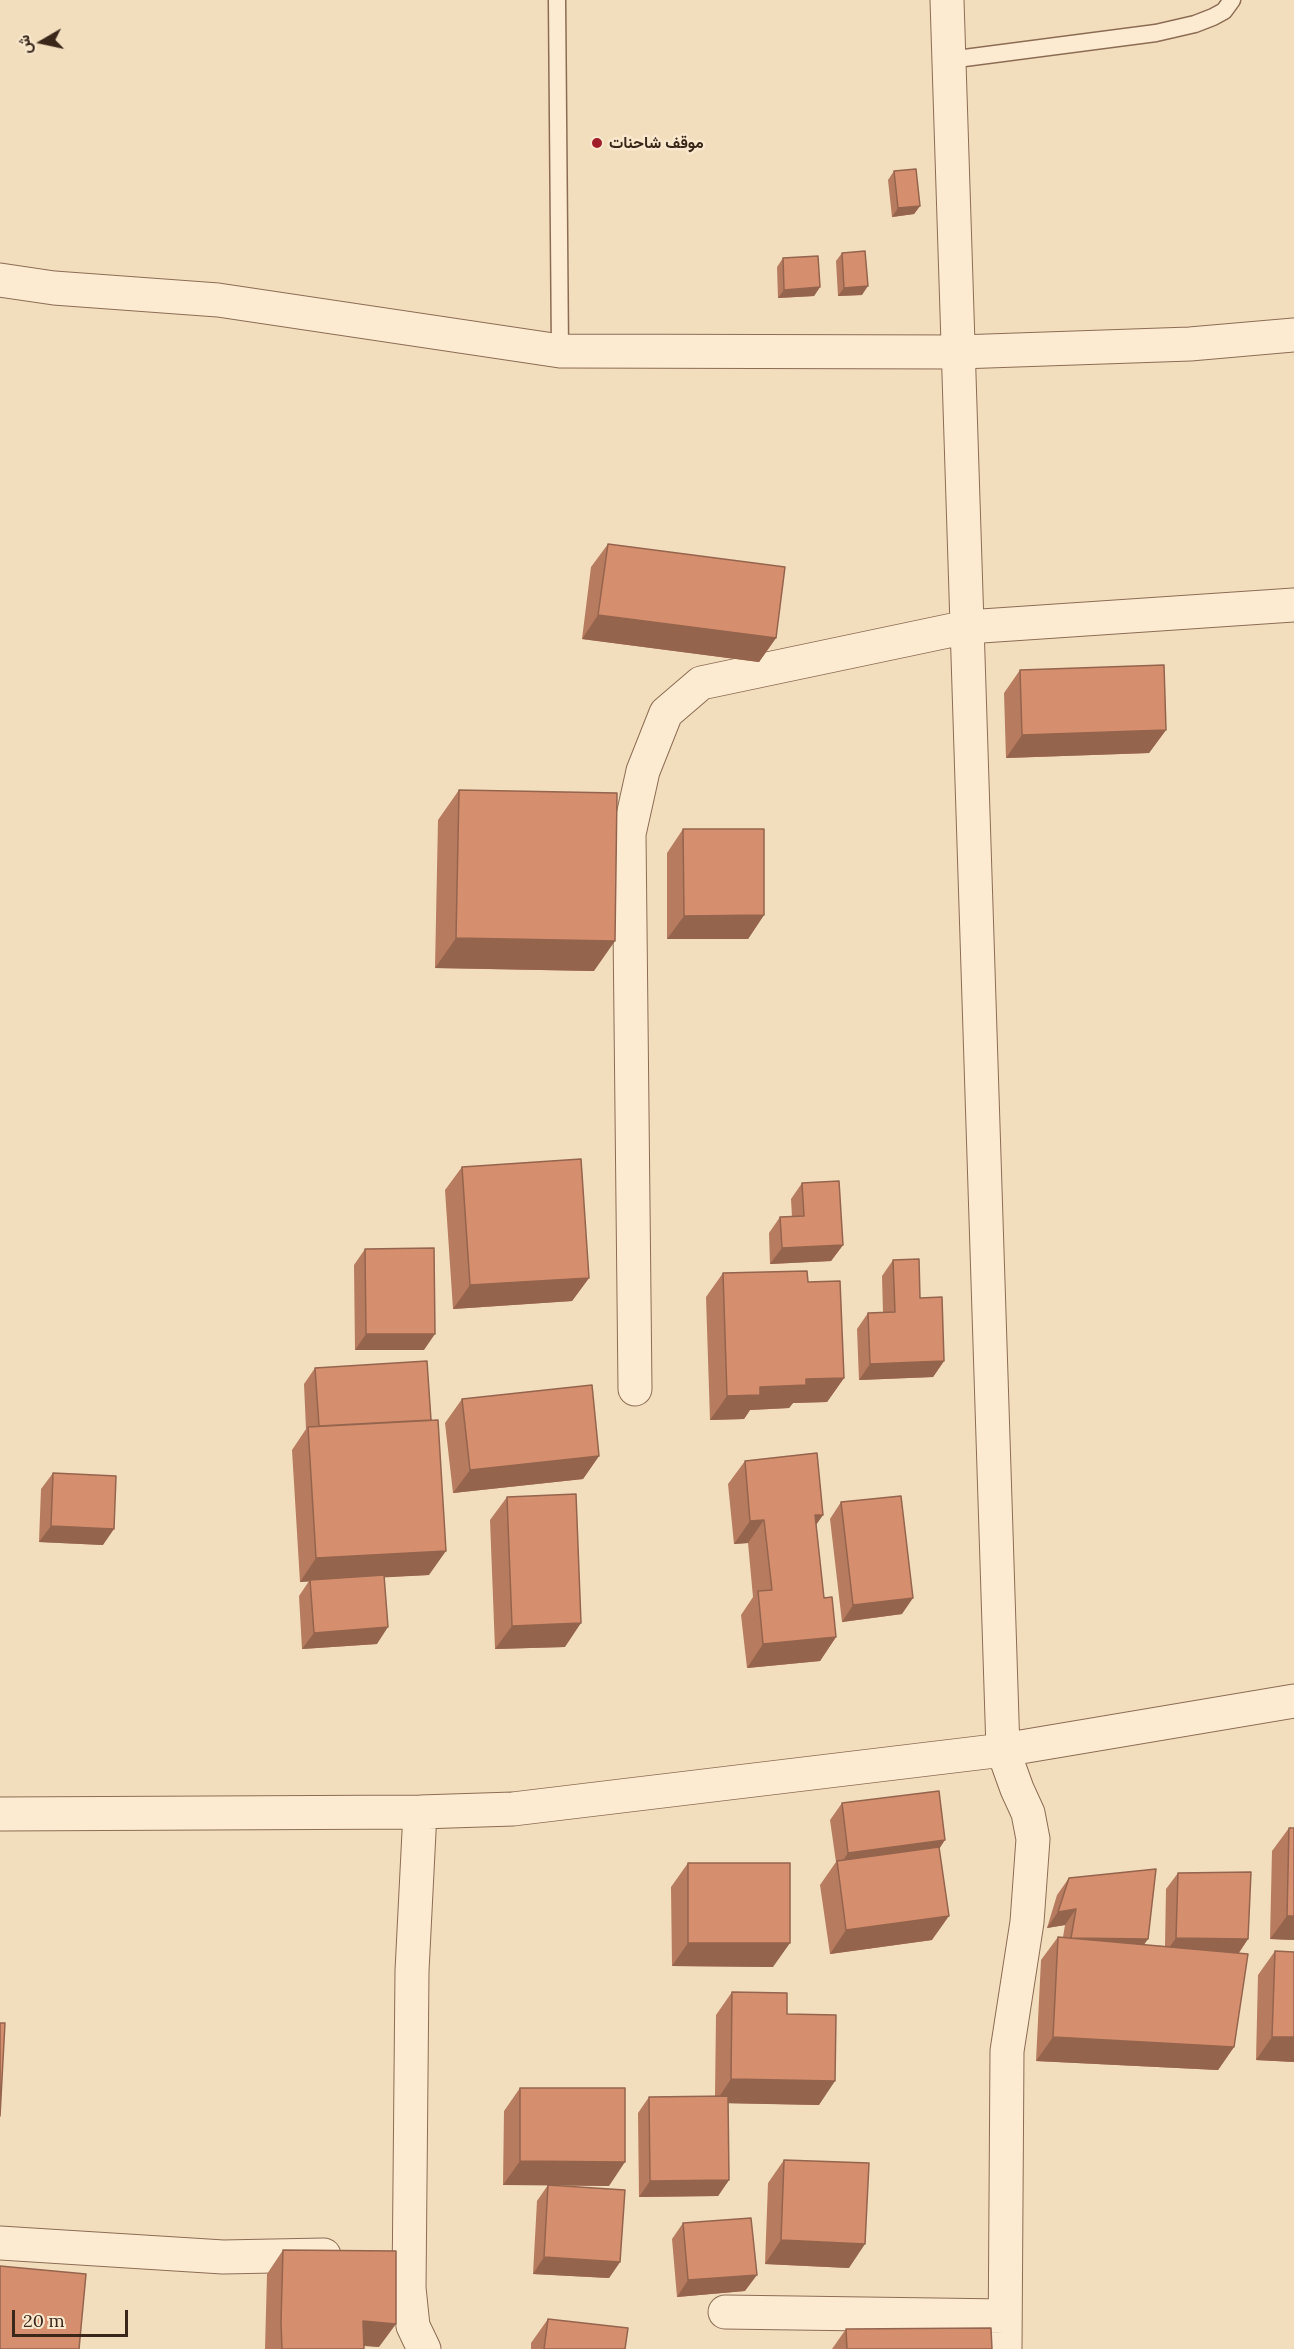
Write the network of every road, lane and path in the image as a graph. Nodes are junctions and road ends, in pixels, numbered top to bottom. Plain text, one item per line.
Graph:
1 (557, 0) edge
2 (947, 0) edge
3 (1232, 0) edge
4 (949, 60) junction
5 (0, 280) edge
6 (1294, 335) edge
7 (560, 351) junction
8 (959, 352) junction
9 (1294, 605) edge
10 (967, 627) junction
11 (635, 1389) dead end
12 (1294, 1701) edge
13 (1003, 1750) junction
14 (420, 1812) junction
15 (0, 1814) edge
16 (0, 2242) edge
17 (410, 2253) junction
18 (725, 2312) dead end
19 (1005, 2316) junction
20 (424, 2349) edge
21 (1005, 2349) edge

1 - 7 lane
2 - 4 street
3 - 4 lane
4 - 8 street
5 - 7 street
6 - 8 street
7 - 8 street
8 - 10 street
9 - 10 street
10 - 11 street
10 - 13 street
12 - 13 street
13 - 14 street
13 - 19 street
14 - 15 street
14 - 17 street
16 - 17 street
17 - 20 street
18 - 19 street
19 - 21 street

